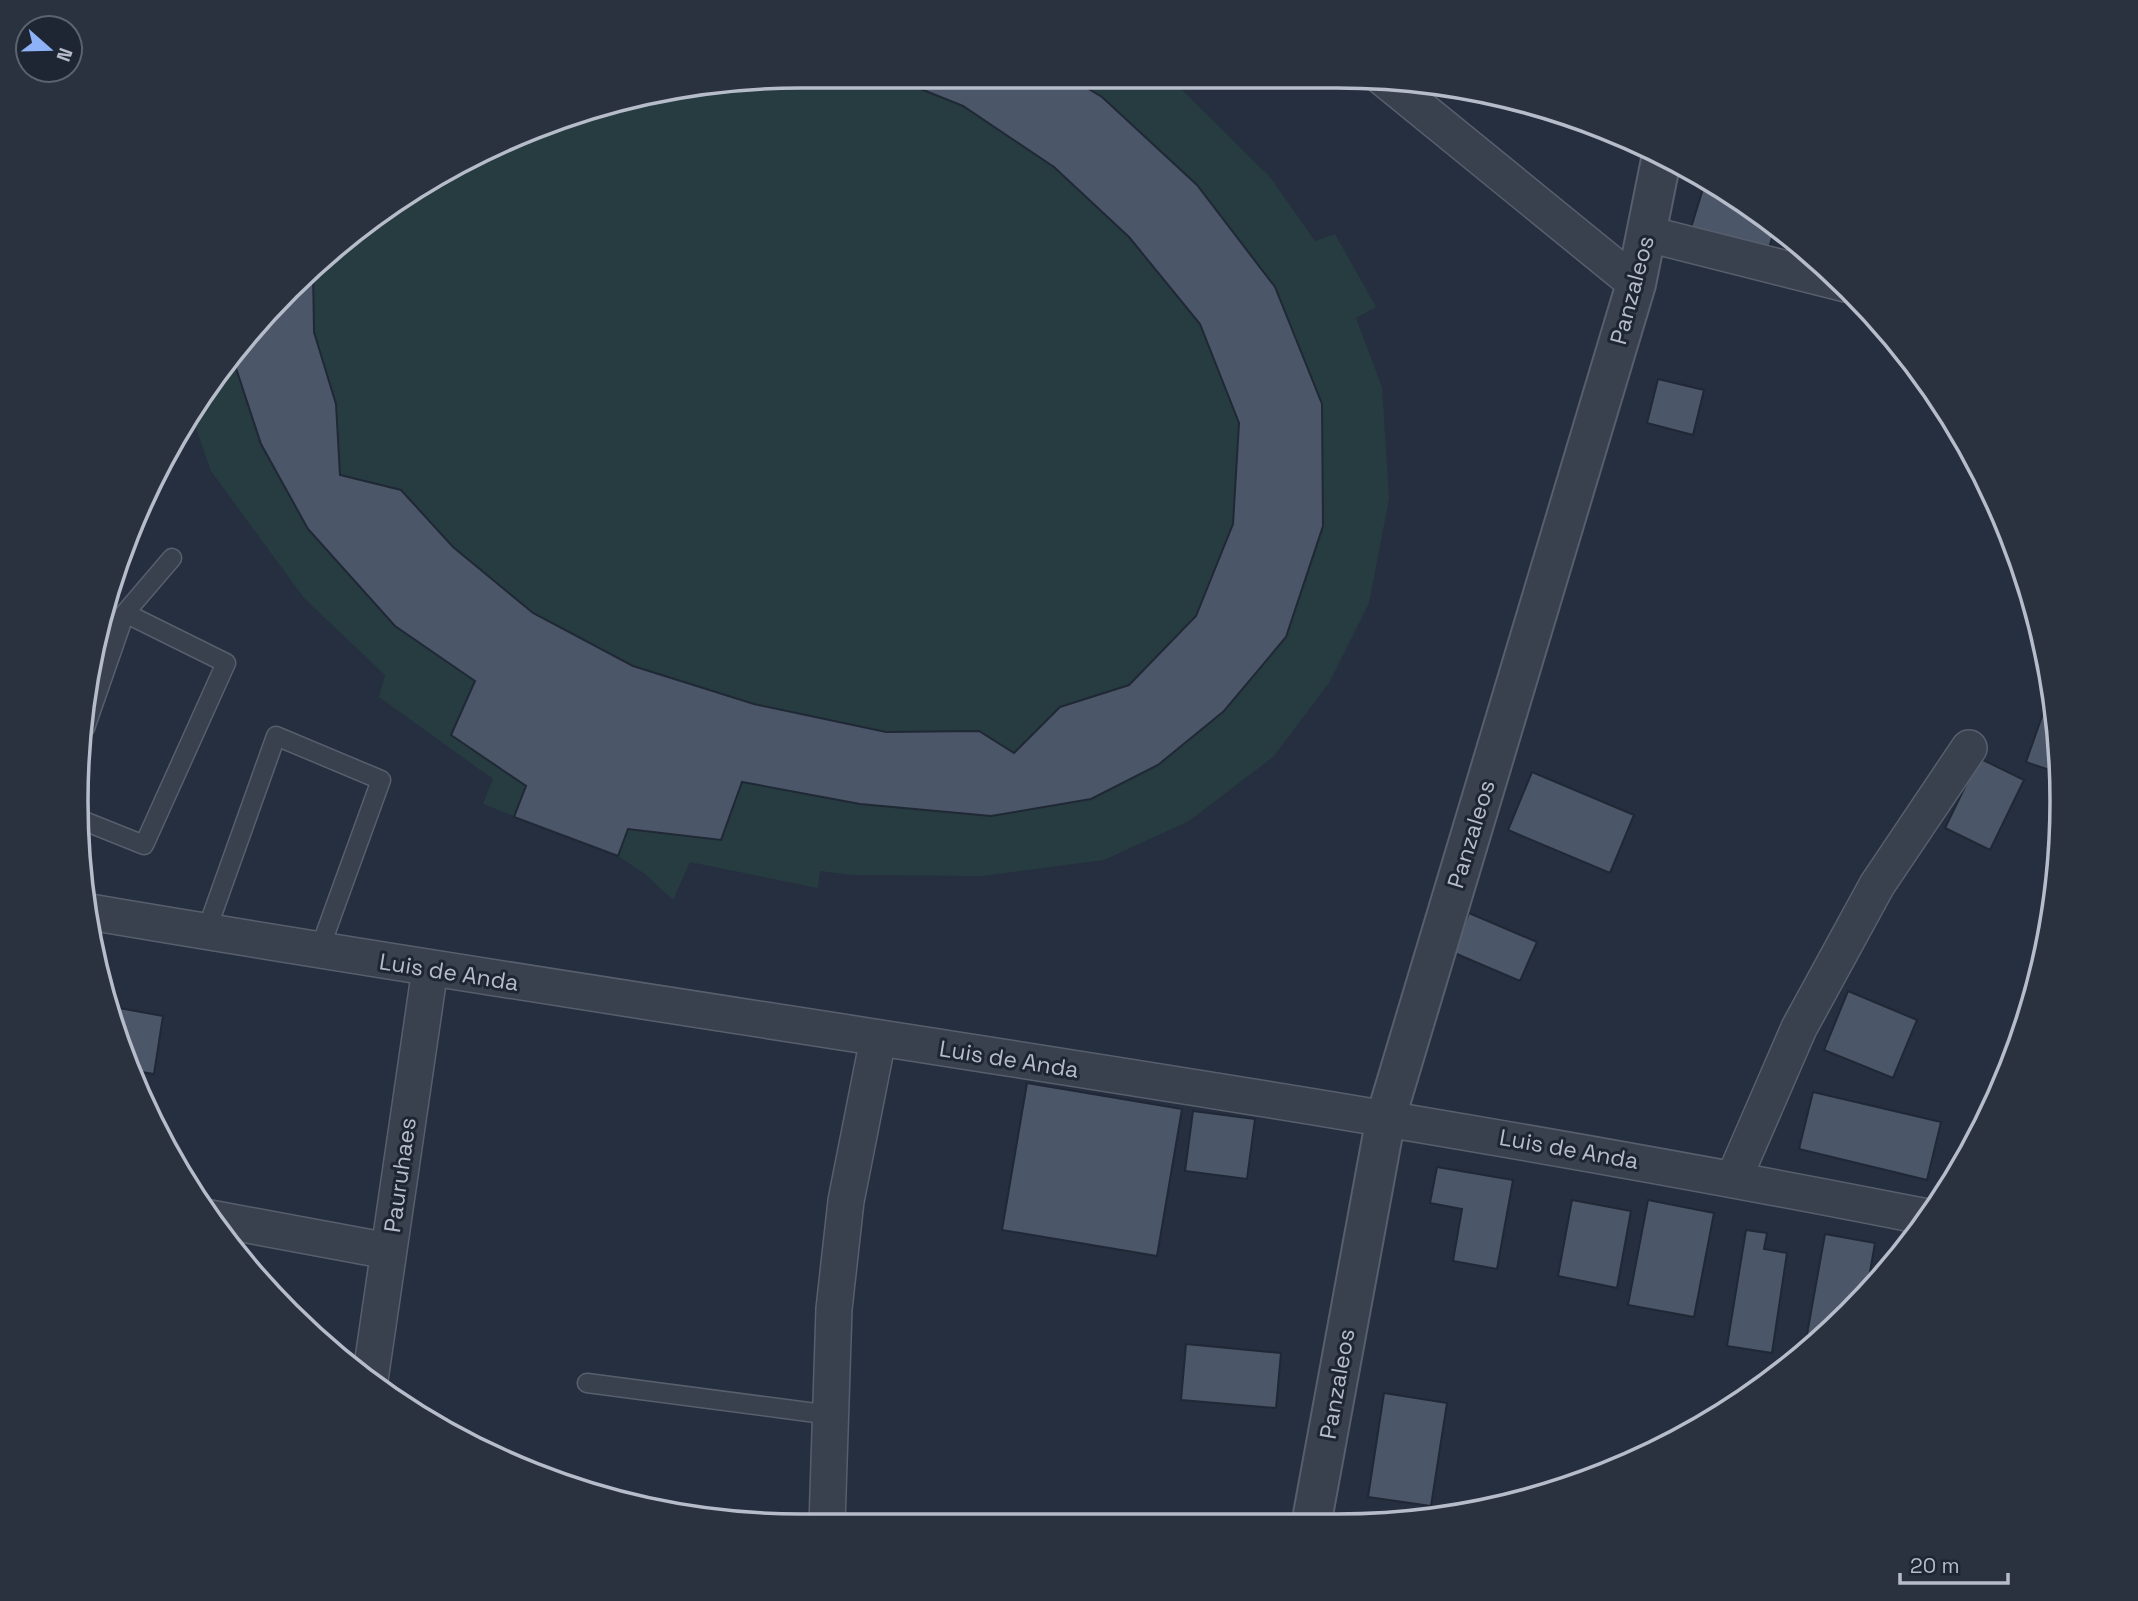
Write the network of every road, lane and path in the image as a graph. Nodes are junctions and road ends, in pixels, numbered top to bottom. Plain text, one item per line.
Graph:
1 (1399, 91) edge
2 (1660, 165) edge
3 (1648, 234) junction
4 (1823, 278) edge
5 (1636, 284) junction
6 (172, 558) dead end
7 (125, 614) junction
8 (95, 699) edge
9 (1969, 748) dead end
10 (88, 823) edge
11 (97, 913) edge
12 (206, 932) junction
13 (319, 951) junction
14 (430, 969) junction
15 (878, 1039) junction
16 (1386, 1117) junction
17 (1734, 1178) junction
18 (1917, 1215) edge
19 (225, 1221) edge
20 (388, 1251) junction
21 (371, 1370) edge
22 (587, 1383) dead end
23 (831, 1415) junction
24 (827, 1514) edge
25 (1313, 1514) edge

1 - 5 street
2 - 3 street, Panzaleos
3 - 4 street
3 - 5 street, Panzaleos
5 - 16 street, Panzaleos
6 - 7 lane
7 - 8 lane
7 - 10 lane
9 - 17 street
11 - 12 street, Luis de Anda
12 - 13 street, Luis de Anda
12 - 13 lane
13 - 14 street, Luis de Anda
14 - 15 street, Luis de Anda
14 - 20 street, Pauruhaes
15 - 16 street, Luis de Anda
15 - 23 street
16 - 17 street, Luis de Anda
16 - 25 street, Panzaleos
17 - 18 street, Luis de Anda
19 - 20 street
20 - 21 street, Pauruhaes
22 - 23 lane
23 - 24 street

